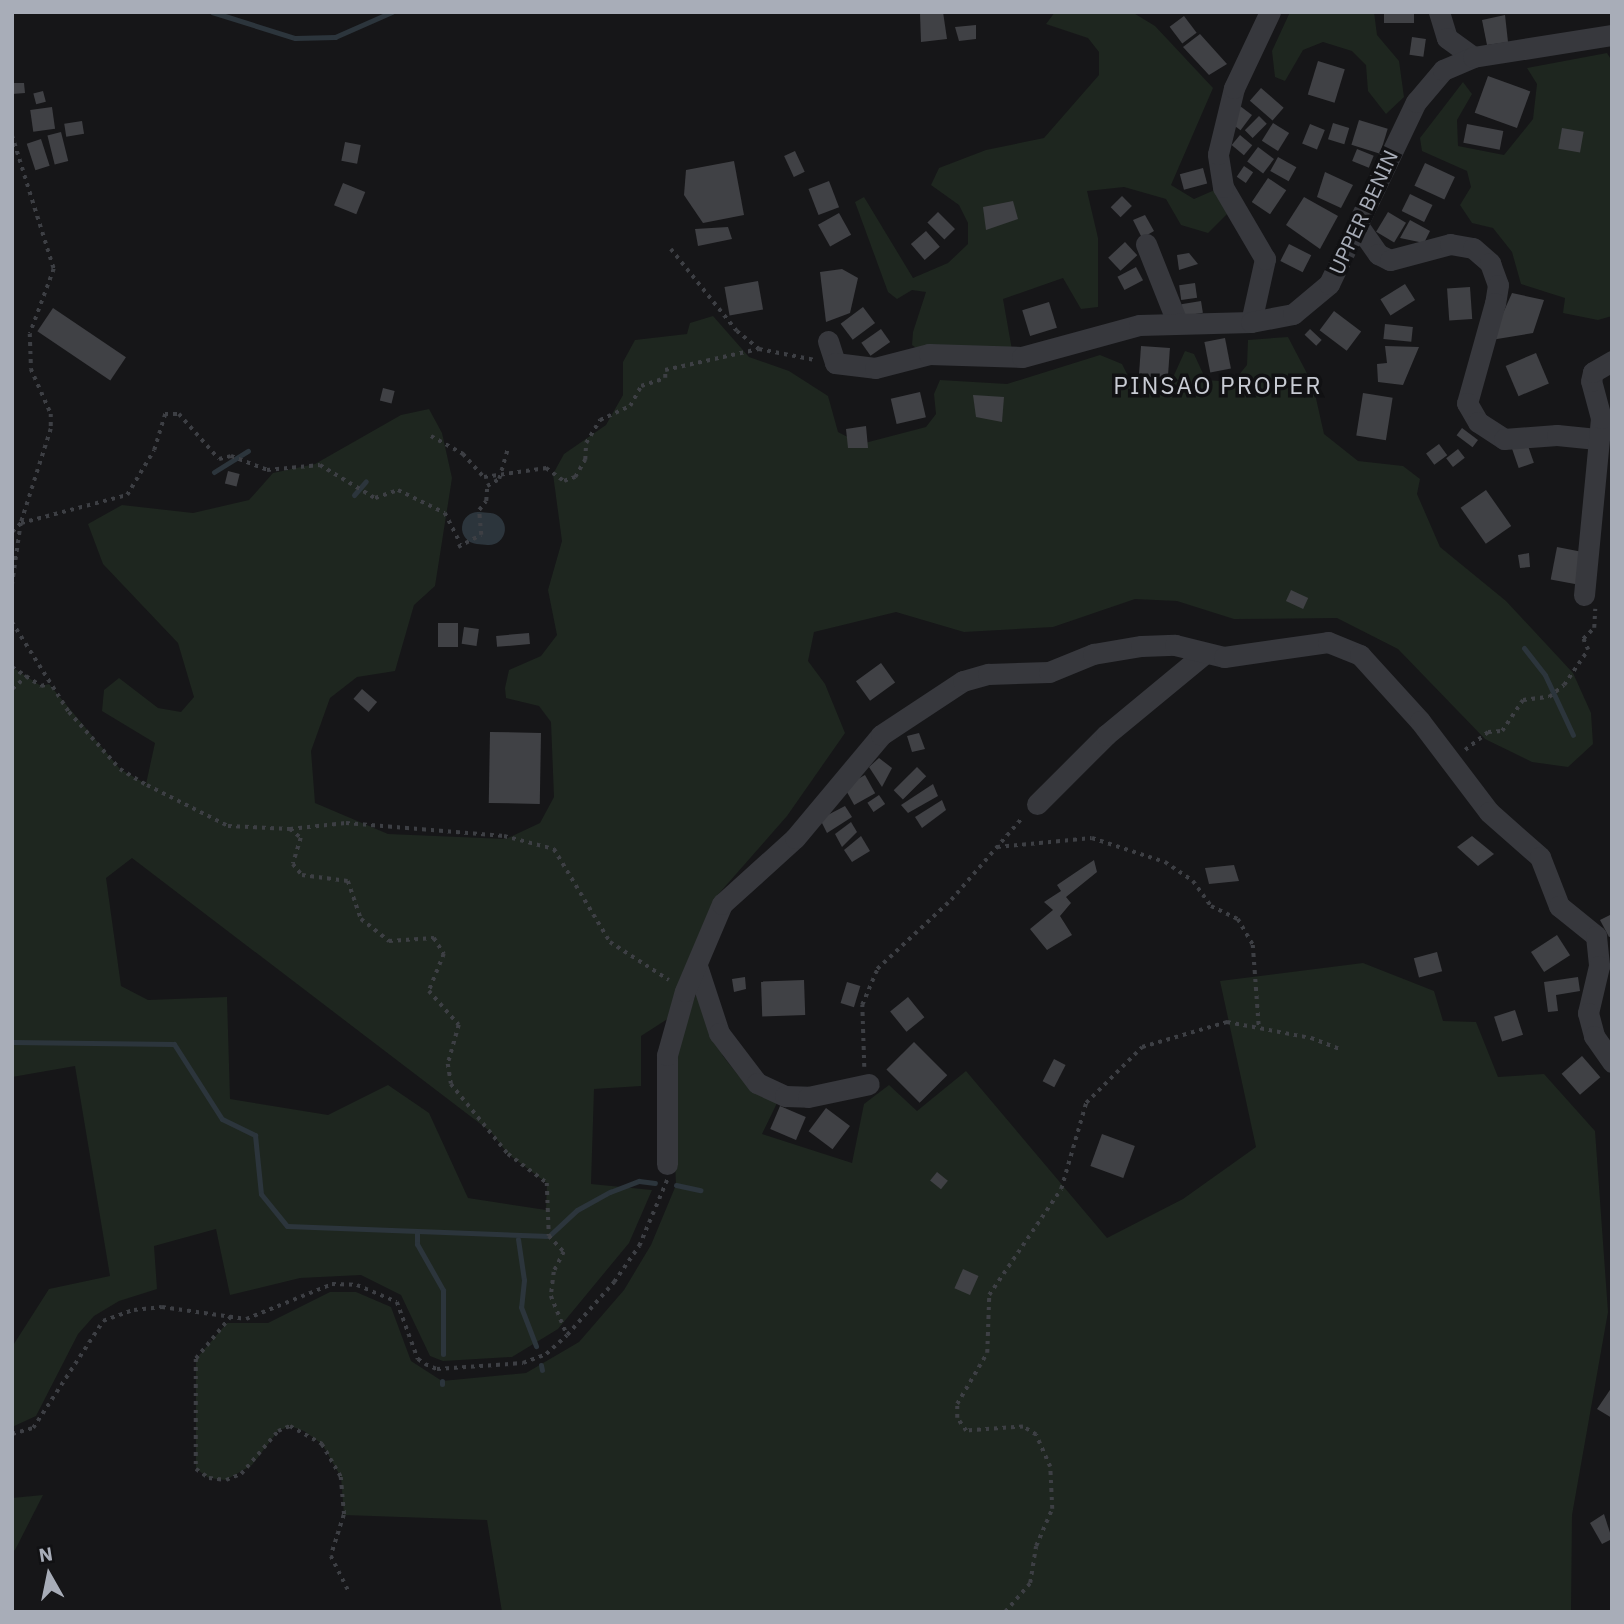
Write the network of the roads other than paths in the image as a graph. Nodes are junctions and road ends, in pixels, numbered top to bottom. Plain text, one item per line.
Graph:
1 (1270, 12) edge
2 (1439, 12) edge
3 (1612, 34) edge
4 (1473, 57) junction
5 (1357, 224) junction
6 (1146, 244) dead end
7 (1177, 322) junction
8 (1251, 322) junction
9 (828, 341) dead end
10 (1612, 361) edge
11 (1601, 444) edge
12 (1584, 595) road end
13 (1204, 654) junction
14 (1037, 804) road end
15 (697, 966) junction
16 (1612, 1062) edge
17 (863, 1085) road end
18 (667, 1164) road end

1 - 8 street
2 - 4 street
3 - 4 street, UPPER BENIN
4 - 5 street, UPPER BENIN
5 - 8 street, UPPER BENIN
5 - 11 street
6 - 7 street
7 - 8 street, UPPER BENIN
7 - 9 street, UPPER BENIN
10 - 11 street
11 - 12 street
13 - 14 street
13 - 15 street
13 - 16 street
15 - 17 street
15 - 18 street

